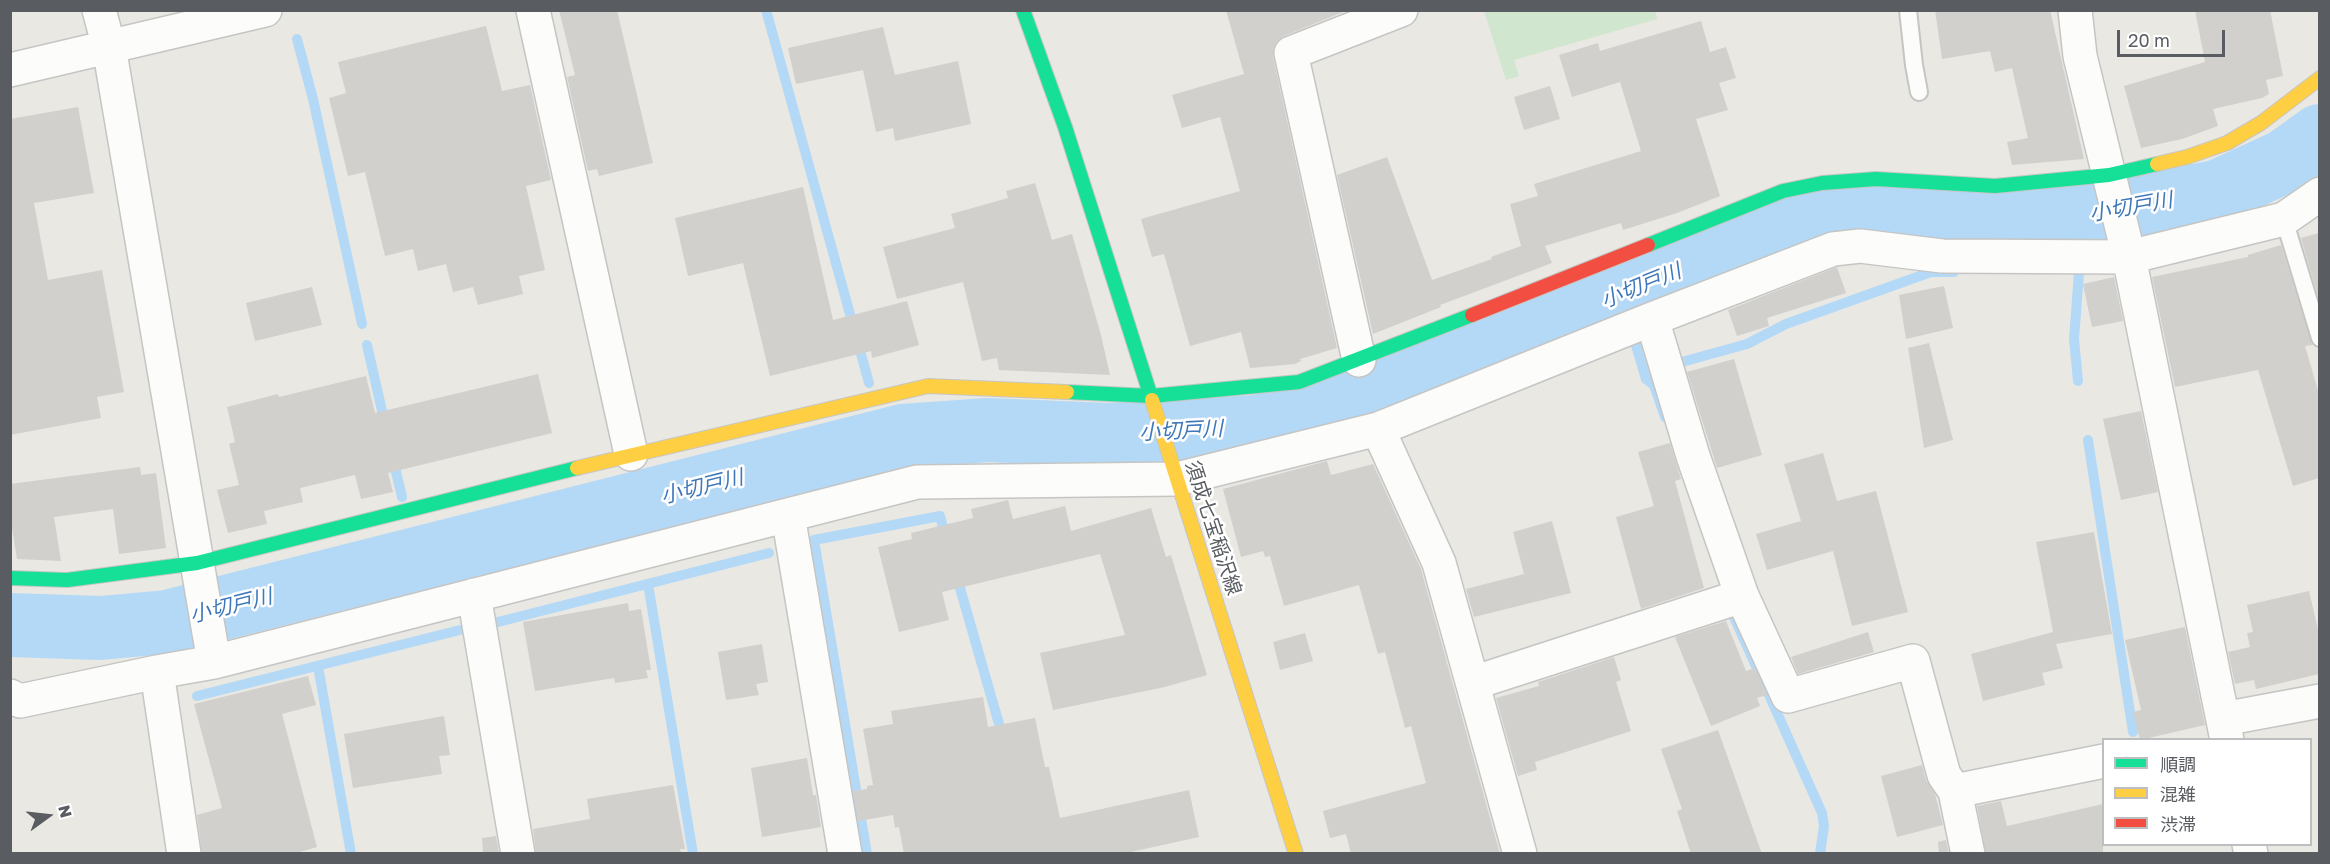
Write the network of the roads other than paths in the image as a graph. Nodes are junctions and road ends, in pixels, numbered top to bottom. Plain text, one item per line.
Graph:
1 (99, 10) edge
2 (264, 10) edge
3 (533, 10) edge
4 (1023, 10) edge
5 (1401, 10) edge
6 (1908, 10) edge
7 (2074, 10) edge
8 (109, 47) junction
9 (10, 70) edge
10 (2319, 78) edge
11 (1919, 92) dead end
12 (2110, 178) junction
13 (2319, 194) edge
14 (2284, 219) junction
15 (2128, 251) junction
16 (1652, 319) junction
17 (2319, 338) edge
18 (1359, 360) junction
19 (1152, 400) junction
20 (1378, 429) junction
21 (631, 454) junction
22 (1174, 469) junction
23 (788, 515) junction
24 (198, 568) junction
25 (10, 578) edge
26 (474, 596) junction
27 (1742, 596) junction
28 (213, 655) junction
29 (157, 672) junction
30 (1473, 683) junction
31 (14, 700) edge
32 (2319, 700) edge
33 (2221, 733) edge
34 (2102, 761) edge
35 (1955, 791) junction
36 (184, 854) edge
37 (518, 854) edge
38 (845, 854) edge
39 (1296, 854) edge
40 (1520, 854) edge
41 (1968, 854) edge

1 - 8 street
2 - 8 street
3 - 21 street
4 - 19 street, 須成七宝稲沢線
5 - 18 street
6 - 11 lane
7 - 12 street
8 - 9 street
8 - 24 street
10 - 12 street
12 - 15 street
12 - 18 street
13 - 14 street
14 - 15 street
14 - 17 lane
15 - 16 street
15 - 33 street
16 - 20 street
16 - 27 street
18 - 19 street
19 - 21 street
19 - 22 street, 須成七宝稲沢線
20 - 22 street
20 - 30 street
21 - 24 street
22 - 23 street
22 - 39 street, 須成七宝稲沢線
23 - 26 street
23 - 38 street
24 - 25 street
24 - 28 street
26 - 28 street
26 - 37 street
27 - 30 street
27 - 35 street
28 - 29 street
29 - 31 street
29 - 36 street
30 - 40 street
32 - 33 street
34 - 35 street
35 - 41 street

